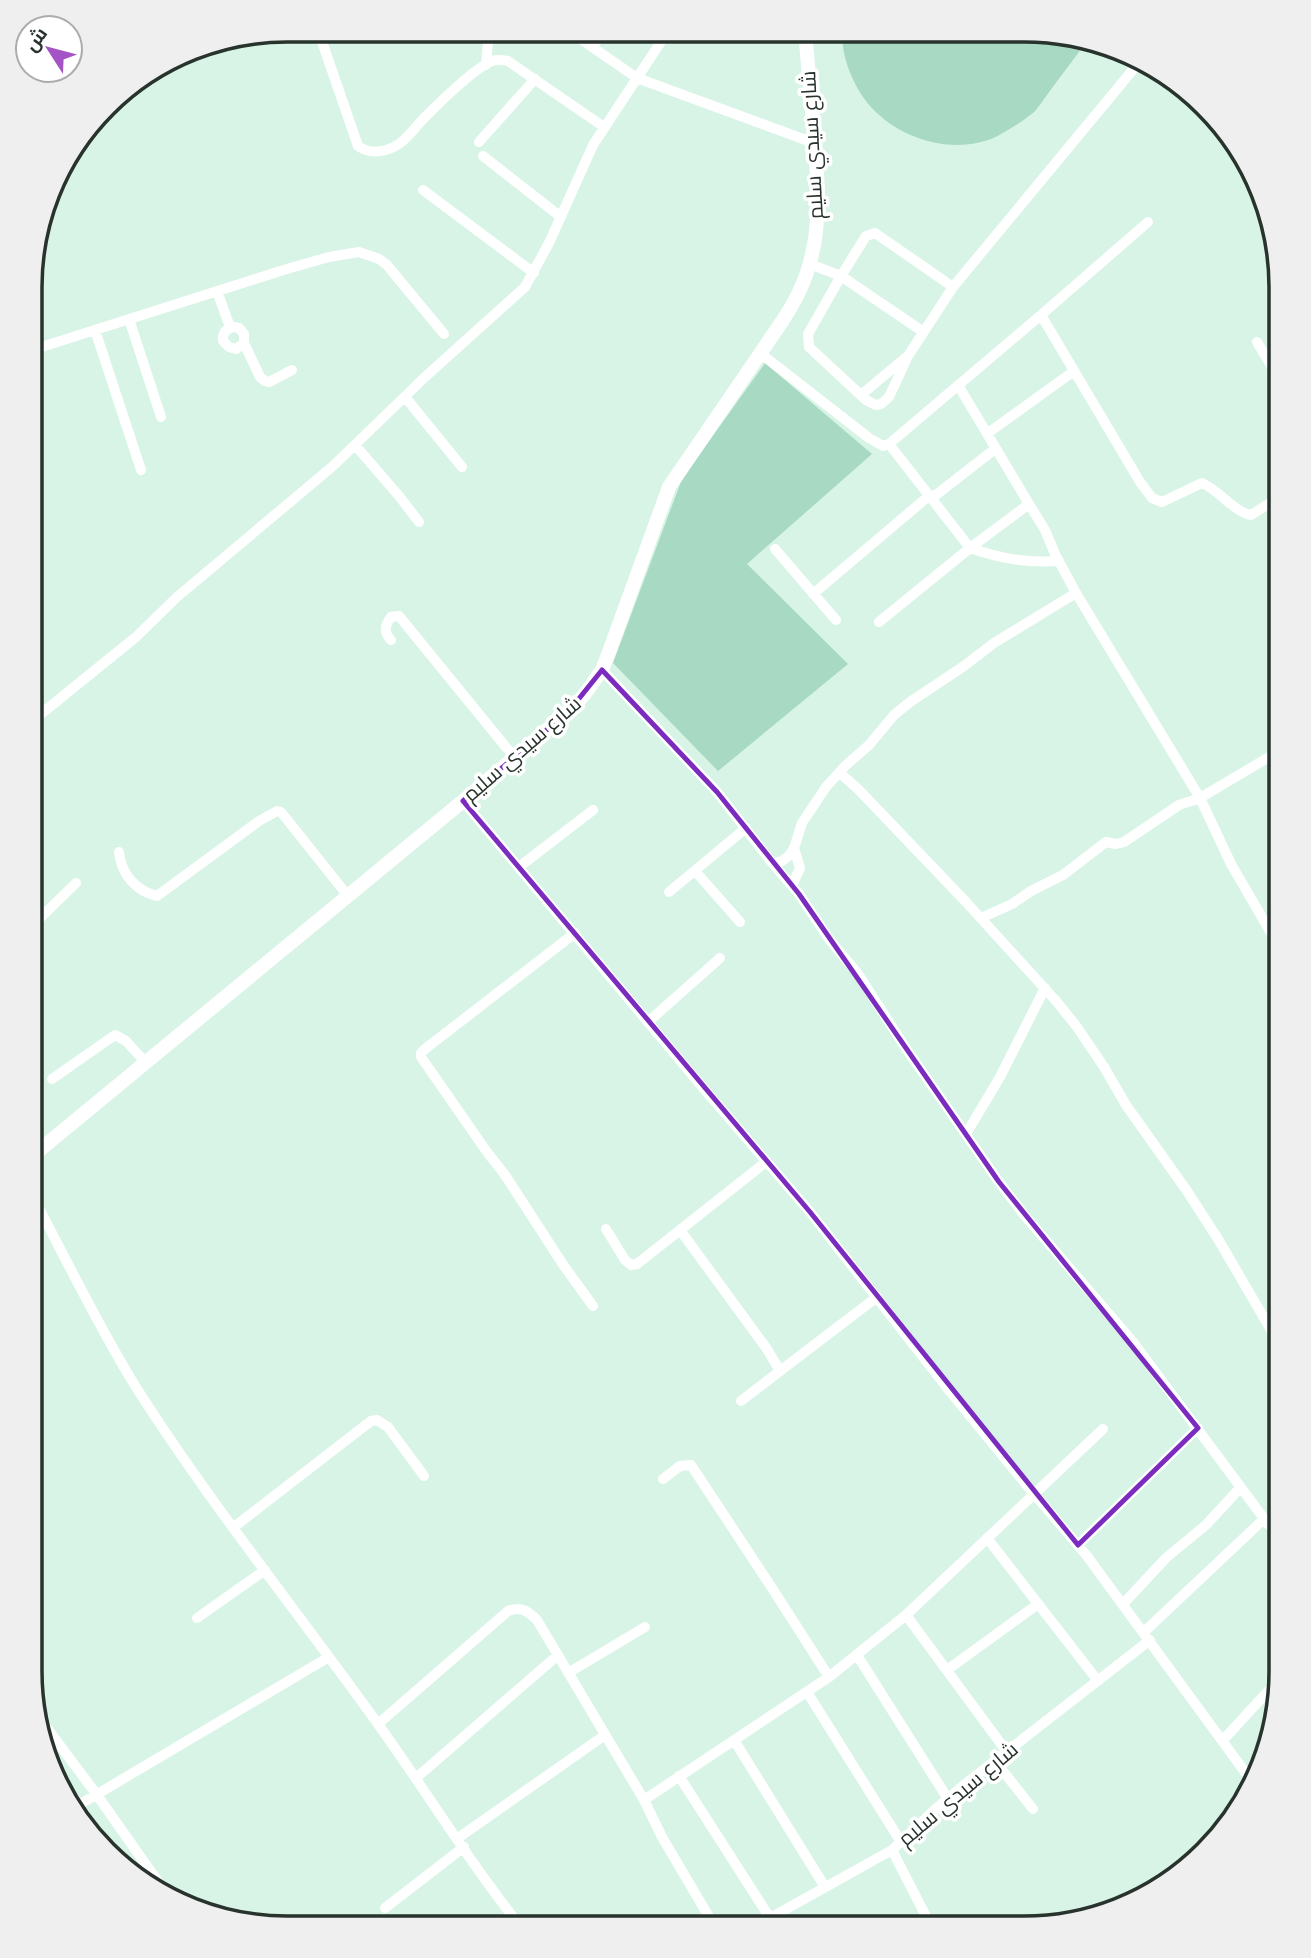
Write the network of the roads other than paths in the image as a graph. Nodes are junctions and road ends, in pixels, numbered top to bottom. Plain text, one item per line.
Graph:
1 (660, 42) edge
2 (806, 42) edge
3 (322, 43) edge
4 (488, 43) edge
5 (586, 43) edge
6 (596, 43) edge
7 (593, 47) junction
8 (486, 65) junction
9 (1134, 68) edge
10 (637, 78) junction
11 (535, 79) junction
12 (604, 127) junction
13 (479, 142) dead end
14 (814, 144) junction
15 (483, 156) dead end
16 (423, 190) dead end
17 (561, 217) junction
18 (1148, 222) dead end
19 (810, 264) junction
20 (534, 274) junction
21 (841, 276) junction
22 (953, 286) junction
23 (217, 291) junction
24 (1041, 315) junction
25 (129, 319) junction
26 (230, 327) junction
27 (94, 330) junction
28 (922, 331) junction
29 (444, 334) dead end
30 (1257, 342) dead end
31 (244, 343) junction
32 (42, 347) edge
33 (760, 353) junction
34 (908, 356) junction
35 (1269, 362) edge
36 (292, 370) dead end
37 (1074, 371) junction
38 (958, 385) junction
39 (861, 395) junction
40 (405, 397) junction
41 (160, 416) dead end
42 (988, 433) junction
43 (889, 444) junction
44 (355, 445) junction
45 (995, 449) junction
46 (462, 467) dead end
47 (141, 470) dead end
48 (931, 496) junction
49 (1029, 504) junction
50 (1269, 504) edge
51 (419, 522) dead end
52 (970, 548) junction
53 (775, 549) dead end
54 (1059, 561) junction
55 (1076, 593) junction
56 (813, 594) junction
57 (835, 620) dead end
58 (878, 622) dead end
59 (391, 640) dead end
60 (601, 670) junction
61 (42, 713) edge
62 (514, 757) junction
63 (1269, 757) edge
64 (840, 773) junction
65 (1200, 798) junction
66 (463, 801) junction
67 (593, 810) dead end
68 (746, 828) junction
69 (794, 848) junction
70 (119, 852) dead end
71 (773, 864) junction
72 (519, 867) junction
73 (695, 871) junction
74 (76, 883) dead end
75 (792, 886) junction
76 (669, 892) dead end
77 (348, 896) junction
78 (42, 916) edge
79 (981, 918) junction
80 (740, 922) dead end
81 (1269, 929) edge
82 (575, 933) junction
83 (720, 958) dead end
84 (1045, 988) junction
85 (648, 1022) junction
86 (146, 1063) junction
87 (52, 1079) dead end
88 (965, 1134) junction
89 (42, 1148) edge
90 (766, 1162) junction
91 (42, 1215) edge
92 (606, 1229) dead end
93 (680, 1230) junction
94 (877, 1297) junction
95 (593, 1306) dead end
96 (1268, 1325) edge
97 (780, 1371) junction
98 (741, 1401) dead end
99 (1198, 1428) junction
100 (1103, 1429) dead end
101 (424, 1476) dead end
102 (663, 1479) dead end
103 (1240, 1488) junction
104 (1034, 1494) junction
105 (1264, 1519) junction
106 (1268, 1523) edge
107 (234, 1527) junction
108 (987, 1538) junction
109 (1077, 1545) junction
110 (265, 1570) junction
111 (1038, 1604) junction
112 (1123, 1604) junction
113 (906, 1615) junction
114 (197, 1618) dead end
115 (645, 1626) dead end
116 (1147, 1636) junction
117 (558, 1655) junction
118 (857, 1655) junction
119 (329, 1657) junction
120 (947, 1670) junction
121 (568, 1673) junction
122 (829, 1677) junction
123 (1098, 1681) junction
124 (1268, 1691) edge
125 (807, 1692) junction
126 (378, 1724) junction
127 (50, 1731) edge
128 (605, 1735) junction
129 (734, 1740) junction
130 (1223, 1740) junction
131 (1007, 1752) junction
132 (995, 1761) junction
133 (1246, 1773) edge
134 (679, 1776) junction
135 (416, 1778) junction
136 (97, 1795) junction
137 (948, 1799) junction
138 (644, 1800) junction
139 (81, 1804) edge
140 (1033, 1809) dead end
141 (461, 1842) junction
142 (901, 1842) junction
143 (892, 1850) junction
144 (155, 1877) edge
145 (825, 1887) junction
146 (385, 1908) dead end
147 (512, 1916) edge
148 (709, 1916) edge
149 (769, 1916) edge
150 (774, 1916) edge
151 (926, 1916) edge

1 - 10 street
2 - 14 main road, شارع سيدي سليم
3 - 8 street
4 - 8 street
5 - 7 street
6 - 7 street
7 - 10 street
8 - 11 street
9 - 22 street
10 - 12 street
10 - 14 street
11 - 12 street
11 - 13 street
12 - 17 street
14 - 19 main road, شارع سيدي سليم
15 - 17 street
16 - 20 street
17 - 20 street
18 - 24 street
19 - 21 street
19 - 33 main road, شارع سيدي سليم
20 - 40 street
21 - 22 street
21 - 28 street
21 - 39 street
22 - 28 street
23 - 25 street
23 - 26 street
23 - 29 street
24 - 37 street
24 - 38 street
25 - 27 street
25 - 41 street
26 - 31 street
26 - 31 street
27 - 32 street
27 - 47 street
28 - 34 street
30 - 35 street
31 - 36 street
33 - 43 street
33 - 60 main road, شارع سيدي سليم
34 - 39 street
34 - 39 street
37 - 42 street
37 - 50 street
38 - 42 street
38 - 43 street
40 - 44 street
40 - 46 street
42 - 45 street
43 - 48 street
44 - 51 street
44 - 61 street
45 - 48 street
45 - 49 street
48 - 52 street
48 - 56 street
49 - 52 street
49 - 54 street
52 - 54 street
52 - 58 street
53 - 56 street
54 - 55 street
55 - 64 street
55 - 65 street
56 - 57 street
59 - 62 street
60 - 62 main road, شارع سيدي سليم
60 - 68 street
62 - 66 main road, شارع سيدي سليم
63 - 65 street
64 - 69 street
64 - 79 street
65 - 79 street
65 - 81 street
66 - 72 street
66 - 77 main road, شارع سيدي سليم
67 - 72 street
68 - 71 street
68 - 73 street
69 - 71 street
69 - 75 street
70 - 77 street
71 - 75 street
72 - 82 street
73 - 76 street
73 - 80 street
74 - 78 street
75 - 88 street
77 - 86 main road, شارع سيدي سليم
79 - 84 street
82 - 85 street
82 - 95 street
83 - 85 street
84 - 88 street
84 - 96 street
85 - 90 street
86 - 87 street
86 - 89 main road, شارع سيدي سليم
88 - 99 street
90 - 93 street
90 - 94 street
91 - 107 street
92 - 93 street
93 - 97 street
94 - 97 street
94 - 104 street
97 - 98 street
99 - 103 street
99 - 109 street
100 - 104 street
101 - 107 street
102 - 122 street
103 - 105 street
103 - 112 street
104 - 108 street
104 - 109 street
105 - 106 street
105 - 116 street, شارع سيدي سليم
107 - 110 street
108 - 111 street
108 - 113 street
109 - 112 street
110 - 114 street
110 - 119 street
111 - 120 street
111 - 123 street
112 - 116 street
113 - 118 street
113 - 120 street
115 - 121 street
116 - 123 street, شارع سيدي سليم
116 - 130 street
117 - 121 street
117 - 126 street
117 - 135 street
118 - 122 street
118 - 137 street
119 - 126 street
119 - 136 street
120 - 131 street
121 - 128 street
122 - 125 street
123 - 131 street, شارع سيدي سليم
124 - 130 street
125 - 129 street
125 - 142 street
126 - 135 street
127 - 136 street
128 - 138 street
128 - 141 street
129 - 134 street
129 - 145 street
130 - 133 street
131 - 132 street, شارع سيدي سليم
132 - 137 street, شارع سيدي سليم
132 - 140 street
134 - 138 street
134 - 149 street
135 - 141 street
136 - 139 street
136 - 144 street
137 - 142 street, شارع سيدي سليم
138 - 148 street
141 - 146 street
141 - 147 street
142 - 143 street, شارع سيدي سليم
143 - 145 street, شارع سيدي سليم
143 - 151 street
145 - 150 street, شارع سيدي سليم

